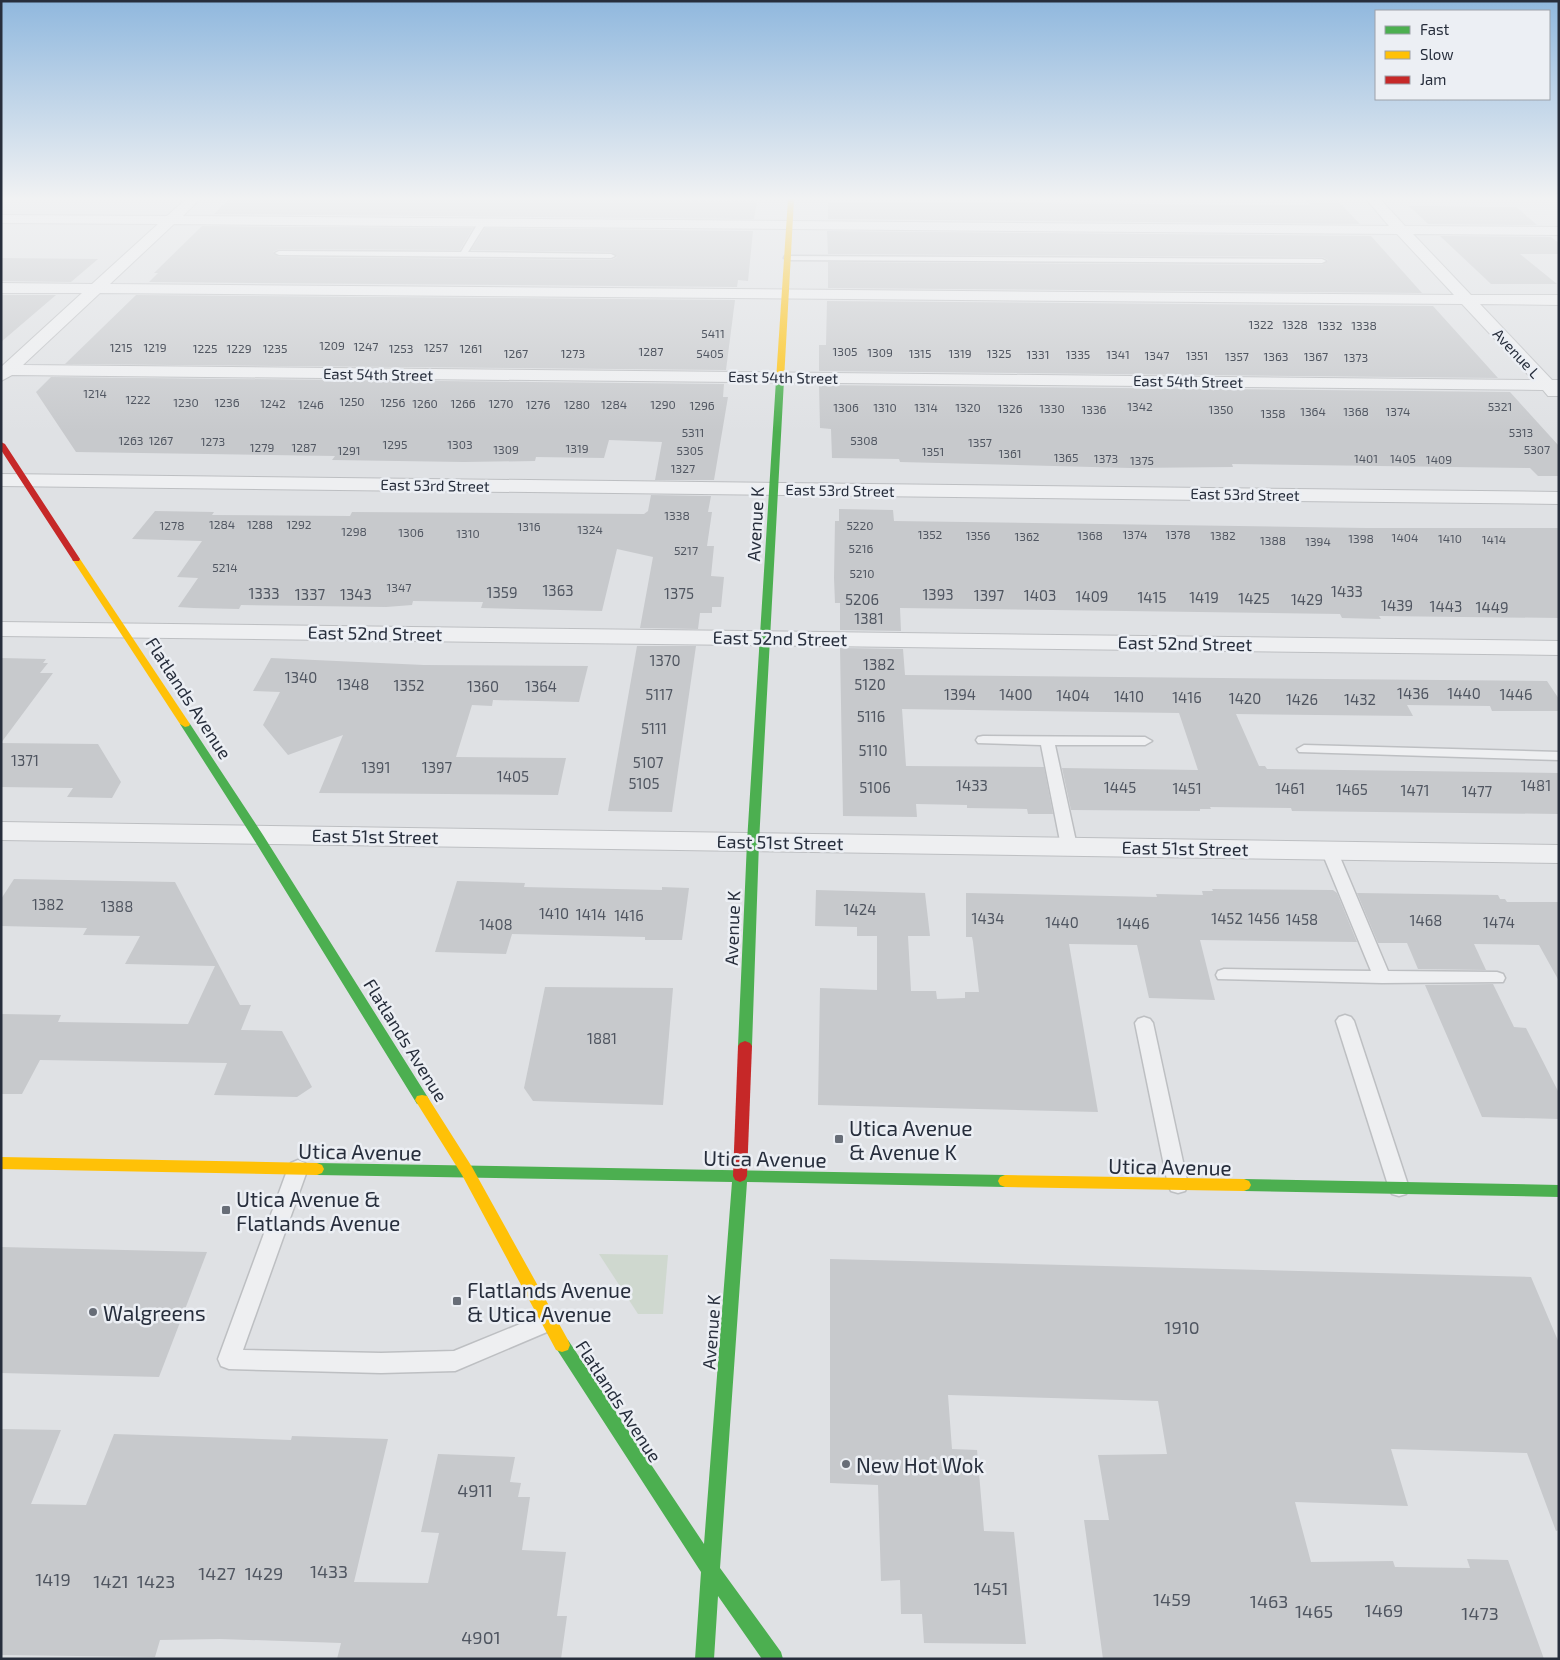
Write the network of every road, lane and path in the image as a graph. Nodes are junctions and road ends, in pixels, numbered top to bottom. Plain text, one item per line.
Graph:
1 (109, 276) edge
2 (787, 276) edge
3 (1445, 276) edge
4 (1, 288) edge
5 (96, 288) junction
6 (786, 294) junction
7 (1467, 300) junction
8 (1559, 300) edge
9 (5, 373) edge
10 (781, 377) junction
11 (1555, 389) edge
12 (1, 444) edge
13 (1, 480) edge
14 (25, 481) junction
15 (775, 489) junction
16 (1559, 498) edge
17 (1, 629) edge
18 (124, 630) junction
19 (766, 638) junction
20 (1559, 648) edge
21 (982, 740) dead end
22 (1047, 740) junction
23 (1145, 741) dead end
24 (1304, 749) dead end
25 (1559, 756) edge
26 (1, 831) edge
27 (257, 835) junction
28 (753, 842) junction
29 (1069, 846) junction
30 (1329, 850) junction
31 (1559, 854) edge
32 (1224, 975) dead end
33 (1382, 977) junction
34 (1497, 978) dead end
35 (1345, 1021) dead end
36 (1144, 1023) dead end
37 (1, 1163) edge
38 (298, 1168) junction
39 (468, 1172) junction
40 (740, 1176) junction
41 (1178, 1185) junction
42 (1399, 1188) junction
43 (1559, 1192) edge
44 (547, 1322) junction
45 (711, 1571) junction
46 (704, 1659) edge
47 (774, 1659) edge

1 - 5 street
2 - 6 main road, Avenue K
3 - 7 street, Avenue L
4 - 5 street
5 - 6 street
5 - 9 street
6 - 7 street
6 - 10 main road, Avenue K
7 - 8 street
7 - 11 street, Avenue L
9 - 10 street, East 54th Street
10 - 11 street, East 54th Street
10 - 15 main road, Avenue K
12 - 14 main road, Flatlands Avenue
13 - 14 street, East 53rd Street
14 - 15 street, East 53rd Street
14 - 18 main road, Flatlands Avenue
15 - 16 street, East 53rd Street
15 - 19 main road, Avenue K
17 - 18 street, East 52nd Street
18 - 19 street, East 52nd Street
18 - 27 main road, Flatlands Avenue
19 - 20 street, East 52nd Street
19 - 28 main road, Avenue K
21 - 22 lane
22 - 23 lane
22 - 29 lane
24 - 25 lane
26 - 27 street, East 51st Street
27 - 28 street, East 51st Street
27 - 39 main road, Flatlands Avenue
28 - 29 street, East 51st Street
28 - 40 main road, Avenue K
29 - 30 street, East 51st Street
30 - 31 street, East 51st Street
30 - 33 lane
32 - 33 lane
33 - 34 lane
35 - 42 lane
36 - 41 lane
37 - 38 main road, Utica Avenue
38 - 39 main road, Utica Avenue
38 - 44 lane
39 - 40 main road, Utica Avenue
39 - 44 main road, Flatlands Avenue
40 - 41 main road, Utica Avenue
40 - 45 main road, Avenue K
41 - 42 main road, Utica Avenue
42 - 43 main road, Utica Avenue
44 - 45 main road, Flatlands Avenue
45 - 46 main road, Avenue K
45 - 47 main road, Flatlands Avenue

